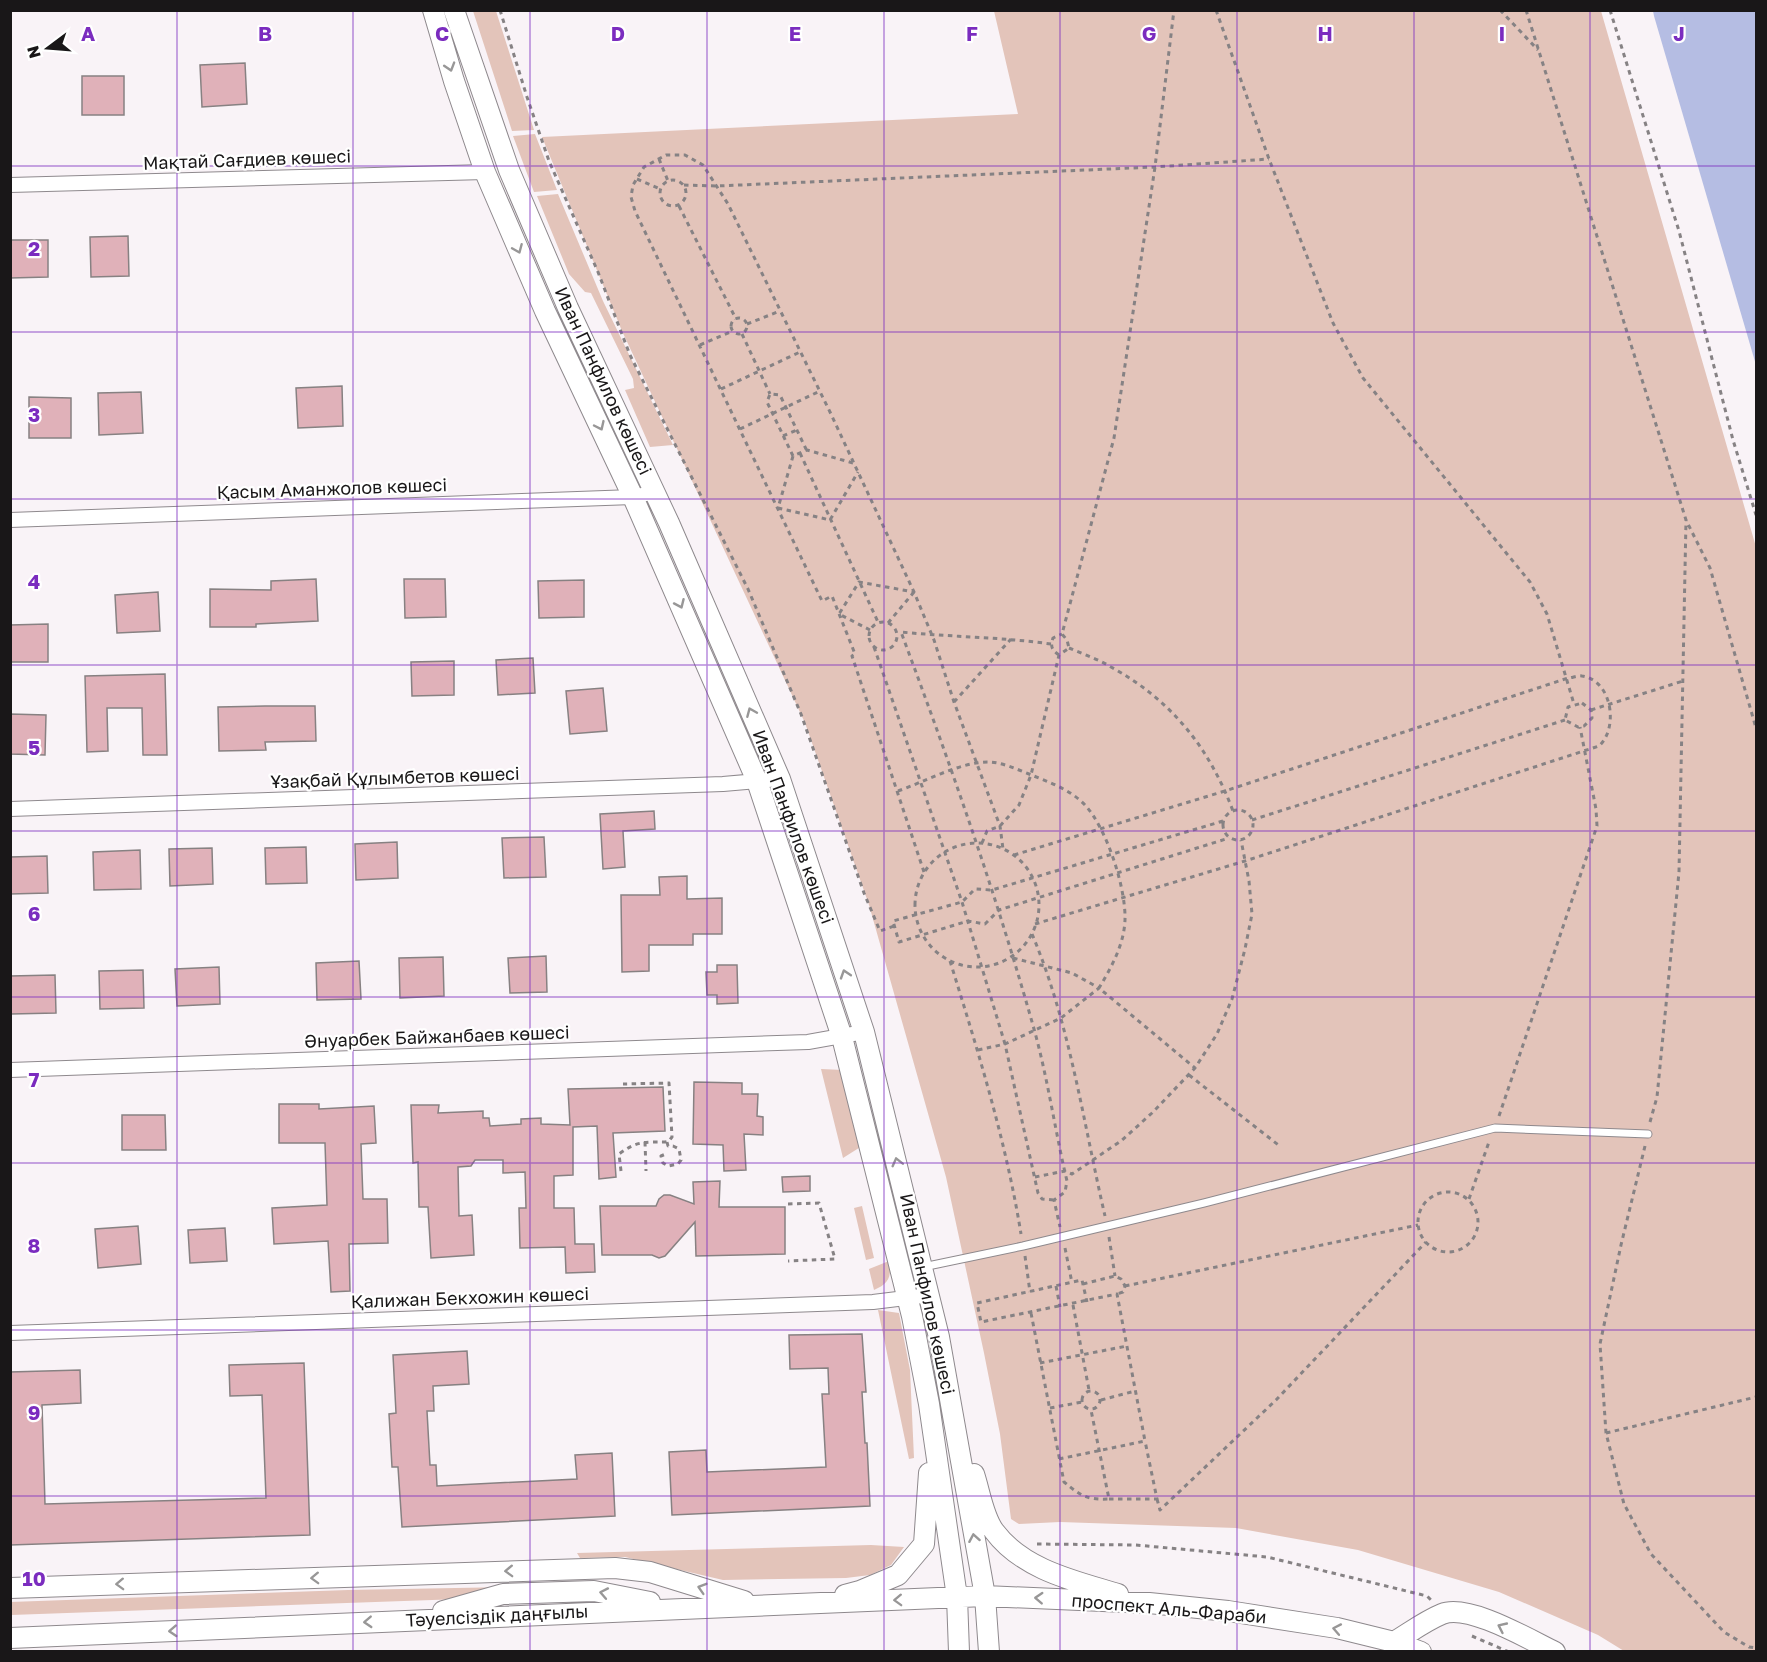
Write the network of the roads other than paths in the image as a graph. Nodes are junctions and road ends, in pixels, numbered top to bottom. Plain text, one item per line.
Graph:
1 (433, 10) edge
2 (454, 10) edge
3 (485, 172) junction
4 (10, 184) edge
5 (655, 492) junction
6 (633, 497) junction
7 (10, 520) edge
8 (780, 779) junction
9 (757, 781) junction
10 (10, 809) edge
11 (864, 1032) junction
12 (842, 1036) junction
13 (10, 1070) edge
14 (1648, 1134) road end
15 (923, 1267) junction
16 (930, 1295) junction
17 (907, 1298) junction
18 (10, 1333) edge
19 (929, 1404) junction
20 (955, 1427) junction
21 (10, 1588) edge
22 (984, 1596) junction
23 (957, 1597) junction
24 (813, 1603) junction
25 (1149, 1603) junction
26 (758, 1605) junction
27 (10, 1638) edge
28 (1394, 1642) junction
29 (959, 1652) edge
30 (989, 1652) edge
31 (1420, 1652) edge
32 (1555, 1652) edge

1 -> 3 street, Иван Панфилов көшесі
2 - 5 street, Иван Панфилов көшесі
3 - 4 street, Мақтай Сағдиев көшесі
3 -> 6 street, Иван Панфилов көшесі
5 - 6 street, Қасым Аманжолов көшесі
8 -> 5 street, Иван Панфилов көшесі
6 - 7 street, Қасым Аманжолов көшесі
6 -> 9 street, Иван Панфилов көшесі
8 - 9 street, Ұзақбай Құлымбетов көшесі
11 -> 8 street, Иван Панфилов көшесі
9 - 10 street, Ұзақбай Құлымбетов көшесі
9 - 12 street, Иван Панфилов көшесі
11 - 12 street, Әнуарбек Байжанбаев көшесі
15 -> 11 street, Иван Панфилов көшесі
12 - 13 street, Әнуарбек Байжанбаев көшесі
12 - 17 street, Иван Панфилов көшесі
14 - 15 lane
15 - 16 street, Иван Панфилов көшесі
16 - 17 street, Қалижан Бекхожин көшесі
16 - 20 street, Иван Панфилов көшесі
17 - 18 street, Қалижан Бекхожин көшесі
17 - 19 street, Иван Панфилов көшесі
19 - 23 street, Иван Панфилов көшесі
19 - 24 street
22 -> 20 street, Иван Панфилов көшесі
20 - 25 street
26 -> 21 street
22 - 23 street, Тәуелсіздік даңғылы
25 -> 22 street, проспект Аль-Фараби
22 - 30 street, Иван Панфилов көшесі
23 -> 24 street, Тәуелсіздік даңғылы
23 - 29 street, Иван Панфилов көшесі
24 - 26 street, Тәуелсіздік даңғылы
28 -> 25 street, проспект Аль-Фараби
26 -> 27 street, Тәуелсіздік даңғылы
28 - 31 street, проспект Аль-Фараби
32 -> 28 street

